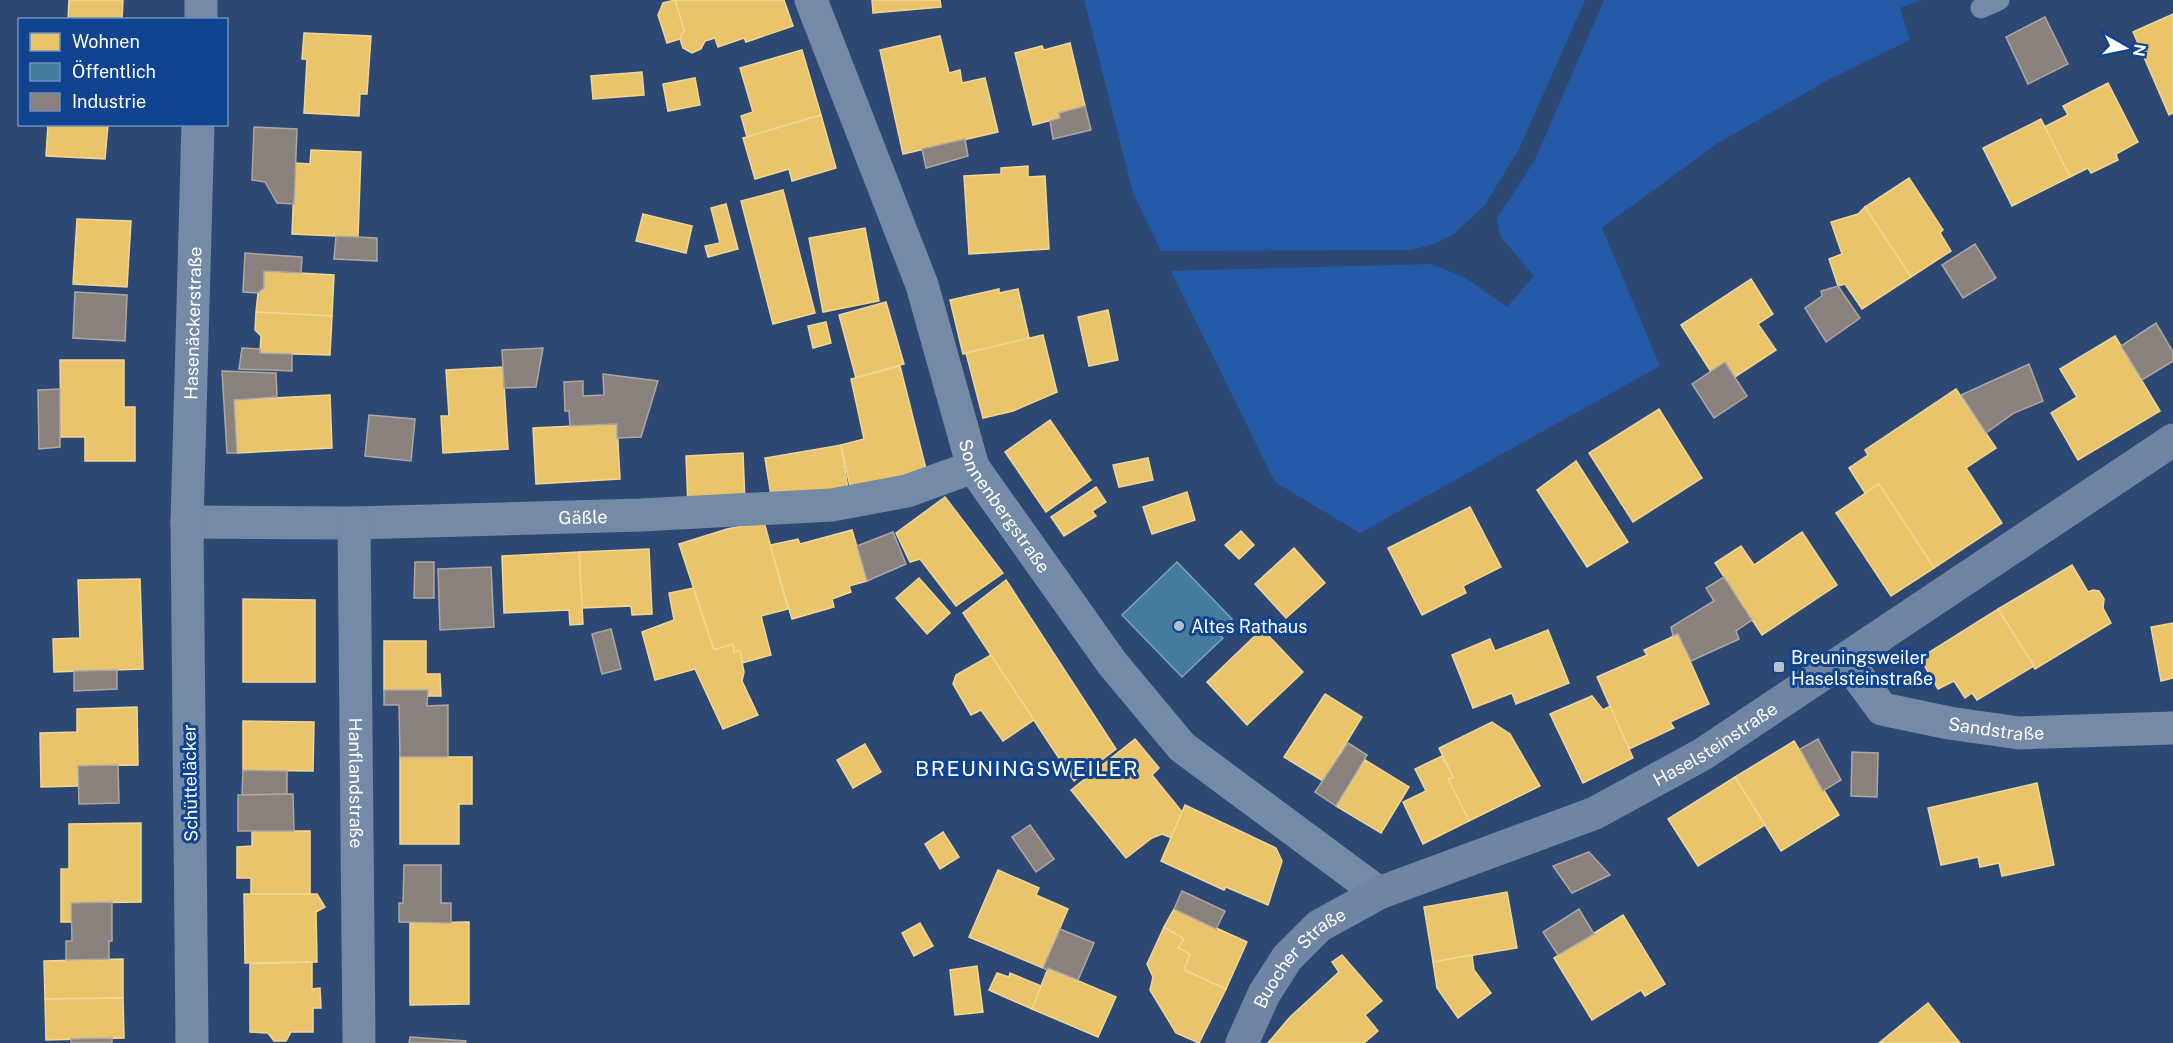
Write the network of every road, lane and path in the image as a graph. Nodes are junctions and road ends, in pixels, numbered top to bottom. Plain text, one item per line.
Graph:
1 (201, 0) edge
2 (811, 0) edge
3 (201, 18) edge
4 (198, 126) edge
5 (2173, 440) edge
6 (973, 467) junction
7 (188, 522) junction
8 (354, 523) junction
9 (1846, 660) junction
10 (2173, 728) edge
11 (1379, 893) junction
12 (192, 1043) edge
13 (359, 1043) edge
14 (1242, 1043) edge

1 - 3 street
2 - 6 street, Sonnenbergstraße
4 - 7 street, Hasenäckerstraße
5 - 9 street, Haselsteinstraße
6 - 8 street, Gäßle
6 - 11 street, Sonnenbergstraße
7 - 8 street, Gäßle
7 - 12 street, Schütteläcker
8 - 13 street, Hanflandstraße
9 - 10 street, Sandstraße
9 - 11 street, Haselsteinstraße
11 - 14 street, Buocher Straße

